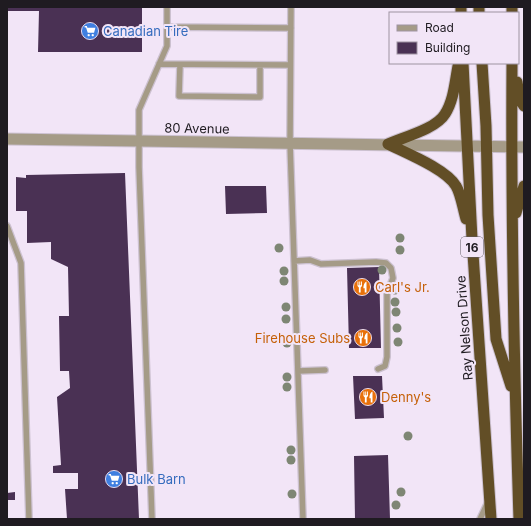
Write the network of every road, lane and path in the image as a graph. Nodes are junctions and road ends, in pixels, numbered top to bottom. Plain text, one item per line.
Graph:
1 (167, 7) edge
2 (291, 7) edge
3 (167, 27) junction
4 (291, 28) junction
5 (159, 64) junction
6 (459, 64) edge
7 (463, 64) edge
8 (482, 64) edge
9 (513, 64) edge
10 (513, 64) edge
11 (180, 65) junction
12 (260, 65) junction
13 (290, 65) junction
14 (524, 106) edge
15 (7, 139) edge
16 (139, 141) junction
17 (290, 143) junction
18 (388, 144) junction
19 (466, 145) junction
20 (486, 146) junction
21 (511, 146) junction
22 (524, 146) edge
23 (524, 186) edge
24 (513, 221) junction
25 (7, 226) edge
26 (472, 239) junction
27 (294, 261) junction
28 (378, 369) dead end
29 (325, 370) dead end
30 (298, 371) junction
31 (515, 397) junction
32 (490, 498) junction
33 (29, 519) edge
34 (152, 519) edge
35 (302, 519) edge
36 (480, 519) edge
37 (491, 519) edge
38 (519, 519) edge

1 - 3 lane
2 - 4 lane
3 - 4 lane
3 - 5 lane
4 - 13 lane
5 - 11 lane
5 - 16 lane
6 - 18 highway
7 - 19 highway, Ray Nelson Drive / 16
8 - 20 highway
9 - 14 highway
10 - 21 highway
11 - 12 lane
11 - 12 lane
12 - 13 lane
13 - 17 lane
15 - 16 street, 80 Avenue
16 - 17 street, 80 Avenue
16 - 34 lane
17 - 18 street, 80 Avenue
17 - 27 lane
18 - 19 street, 80 Avenue
18 - 26 highway
19 - 20 street
19 - 26 highway, Ray Nelson Drive / 16
20 - 21 street
20 - 31 highway
21 - 22 street
21 - 24 highway
23 - 24 highway
24 - 31 highway
25 - 33 lane
26 - 32 highway, Ray Nelson Drive / 16
27 - 28 lane
27 - 30 lane
29 - 30 lane
30 - 35 lane
31 - 38 highway
32 - 36 lane
32 - 37 highway, Ray Nelson Drive / 16

